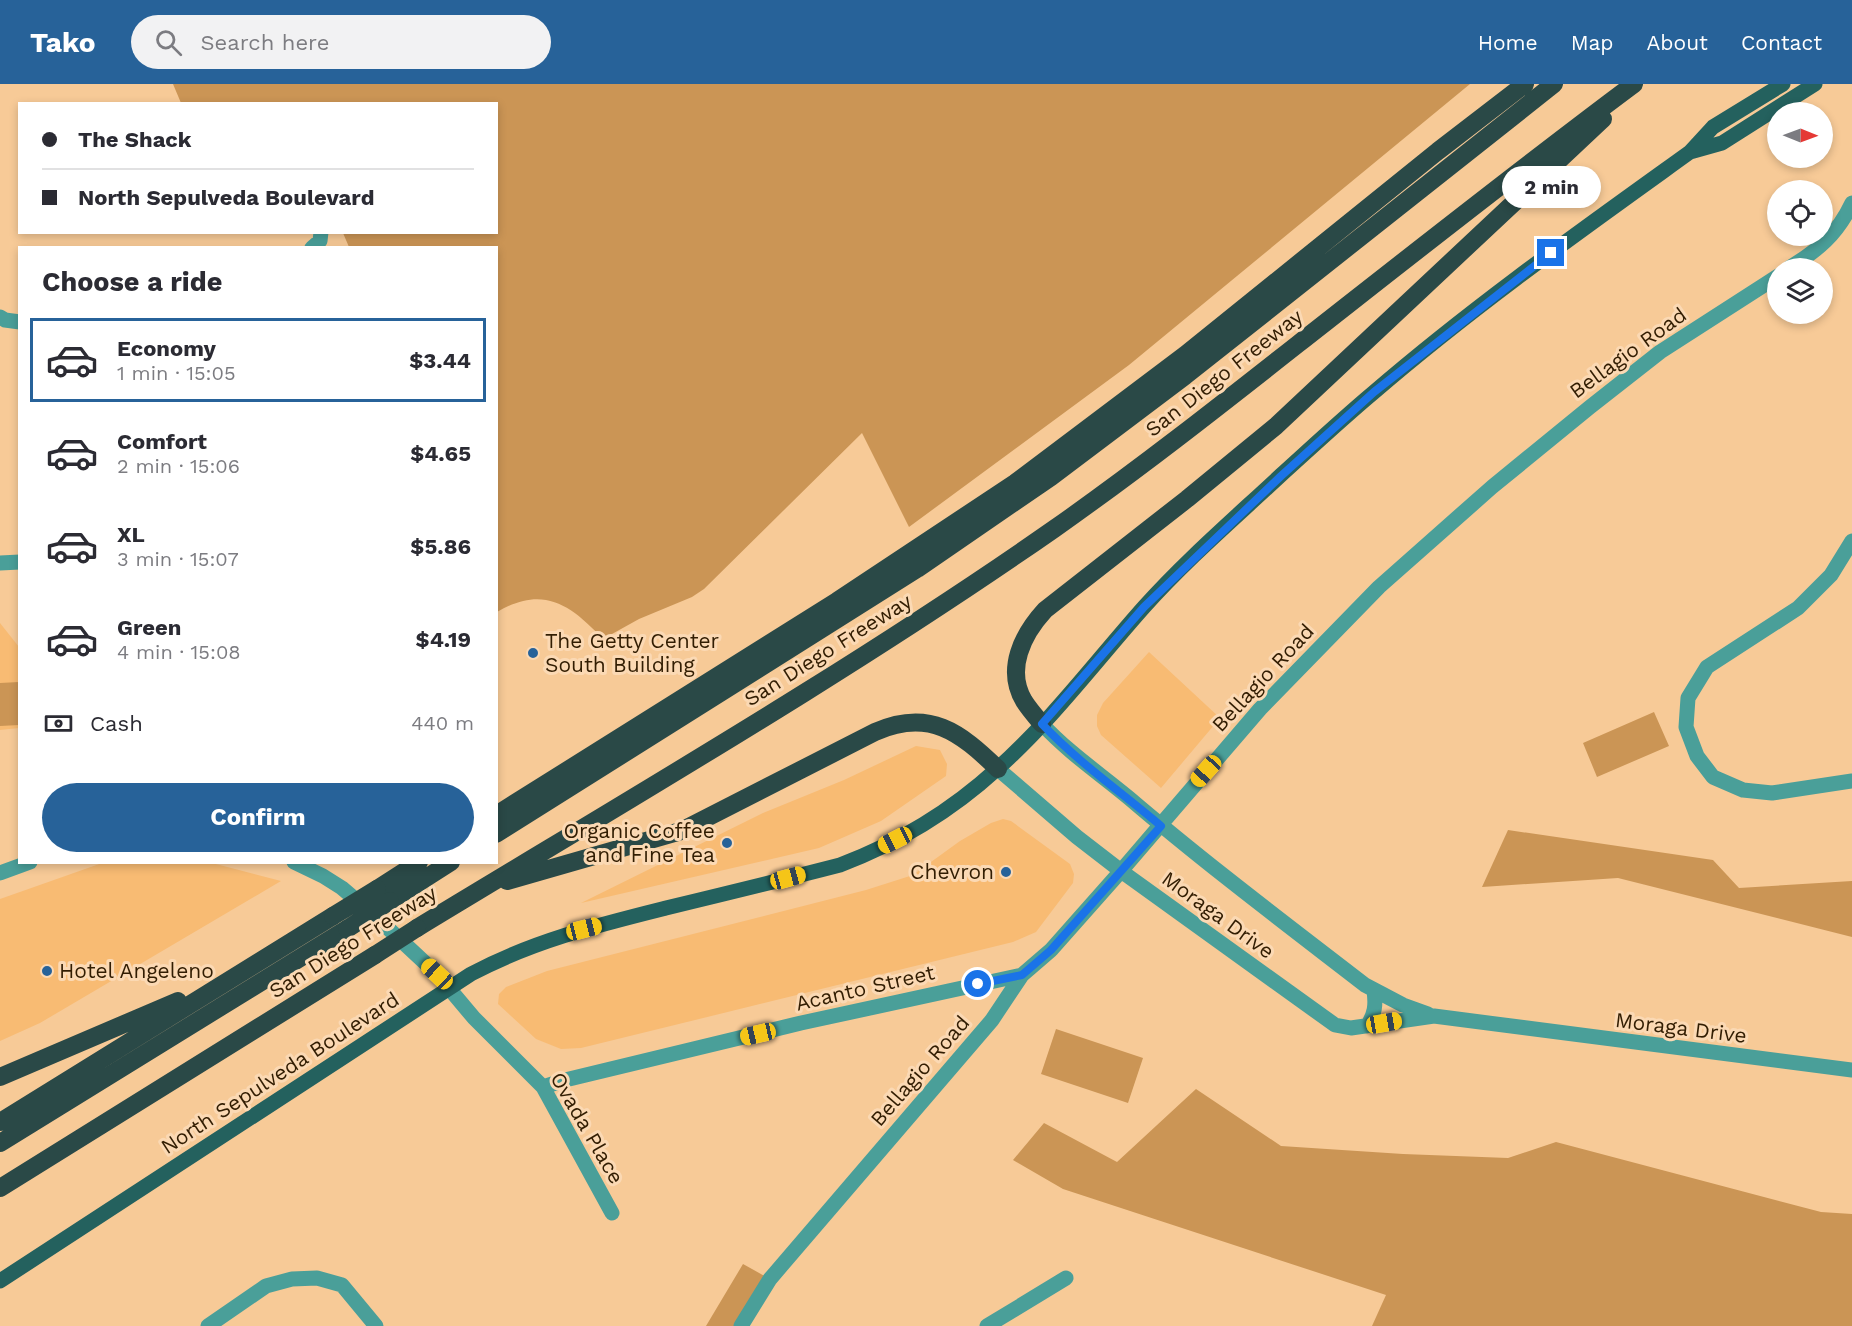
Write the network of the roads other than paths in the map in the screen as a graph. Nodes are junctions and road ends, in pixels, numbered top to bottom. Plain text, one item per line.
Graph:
1 (1525, 84) edge
2 (1554, 84) edge
3 (1634, 84) edge
4 (1641, 84) edge
5 (1784, 84) edge
6 (1815, 84) edge
7 (1690, 152) junction
8 (1852, 203) edge
9 (1805, 258) edge
10 (1767, 283) edge
11 (0, 317) edge
12 (18, 322) edge
13 (1852, 541) edge
14 (18, 562) edge
15 (0, 563) edge
16 (1042, 724) junction
17 (998, 769) junction
18 (1852, 781) edge
19 (498, 814) edge
20 (1161, 826) junction
21 (498, 833) edge
22 (25, 864) edge
23 (298, 864) edge
24 (418, 864) edge
25 (447, 864) edge
26 (1121, 871) junction
27 (0, 873) edge
28 (483, 888) junction
29 (384, 895) junction
30 (1022, 975) junction
31 (232, 978) junction
32 (450, 988) junction
33 (1374, 991) junction
34 (1434, 1016) junction
35 (1367, 1026) junction
36 (1852, 1070) edge
37 (0, 1077) edge
38 (543, 1087) junction
39 (0, 1122) edge
40 (0, 1143) edge
41 (0, 1188) edge
42 (612, 1213) dead end
43 (1066, 1278) dead end
44 (0, 1281) edge
45 (208, 1326) edge
46 (376, 1326) edge
47 (741, 1326) edge
48 (987, 1326) edge

1 - 19 highway, San Diego Freeway
2 - 21 highway
3 - 28 highway, San Diego Freeway
4 - 16 highway
5 - 7 main road, North Sepulveda Boulevard
6 - 7 main road, North Sepulveda Boulevard
7 - 16 main road, North Sepulveda Boulevard
8 - 9 street
10 - 20 street, Bellagio Road
11 - 12 street
13 - 18 street
14 - 15 street
16 - 17 main road, North Sepulveda Boulevard
16 - 20 street, Moraga Drive
17 - 26 street, Moraga Drive
17 - 28 highway
17 - 32 main road, North Sepulveda Boulevard
20 - 26 street, Bellagio Road
20 - 33 street, Moraga Drive
22 - 27 street
23 - 32 street, Ovada Place
24 - 29 highway, San Diego Freeway
25 - 29 highway
26 - 30 street, Bellagio Road
26 - 35 street, Moraga Drive
28 - 41 highway, San Diego Freeway, bridge
29 - 31 highway, San Diego Freeway, bridge
29 - 40 highway, bridge
30 - 38 street, Acanto Street
30 - 47 street, Bellagio Road
31 - 37 highway
31 - 39 highway, San Diego Freeway
32 - 38 street, Ovada Place
32 - 44 main road, North Sepulveda Boulevard
33 - 34 street, Moraga Drive
33 - 35 street
34 - 35 street, Moraga Drive
34 - 36 street, Moraga Drive
38 - 42 street, Ovada Place
43 - 48 street
45 - 46 street

